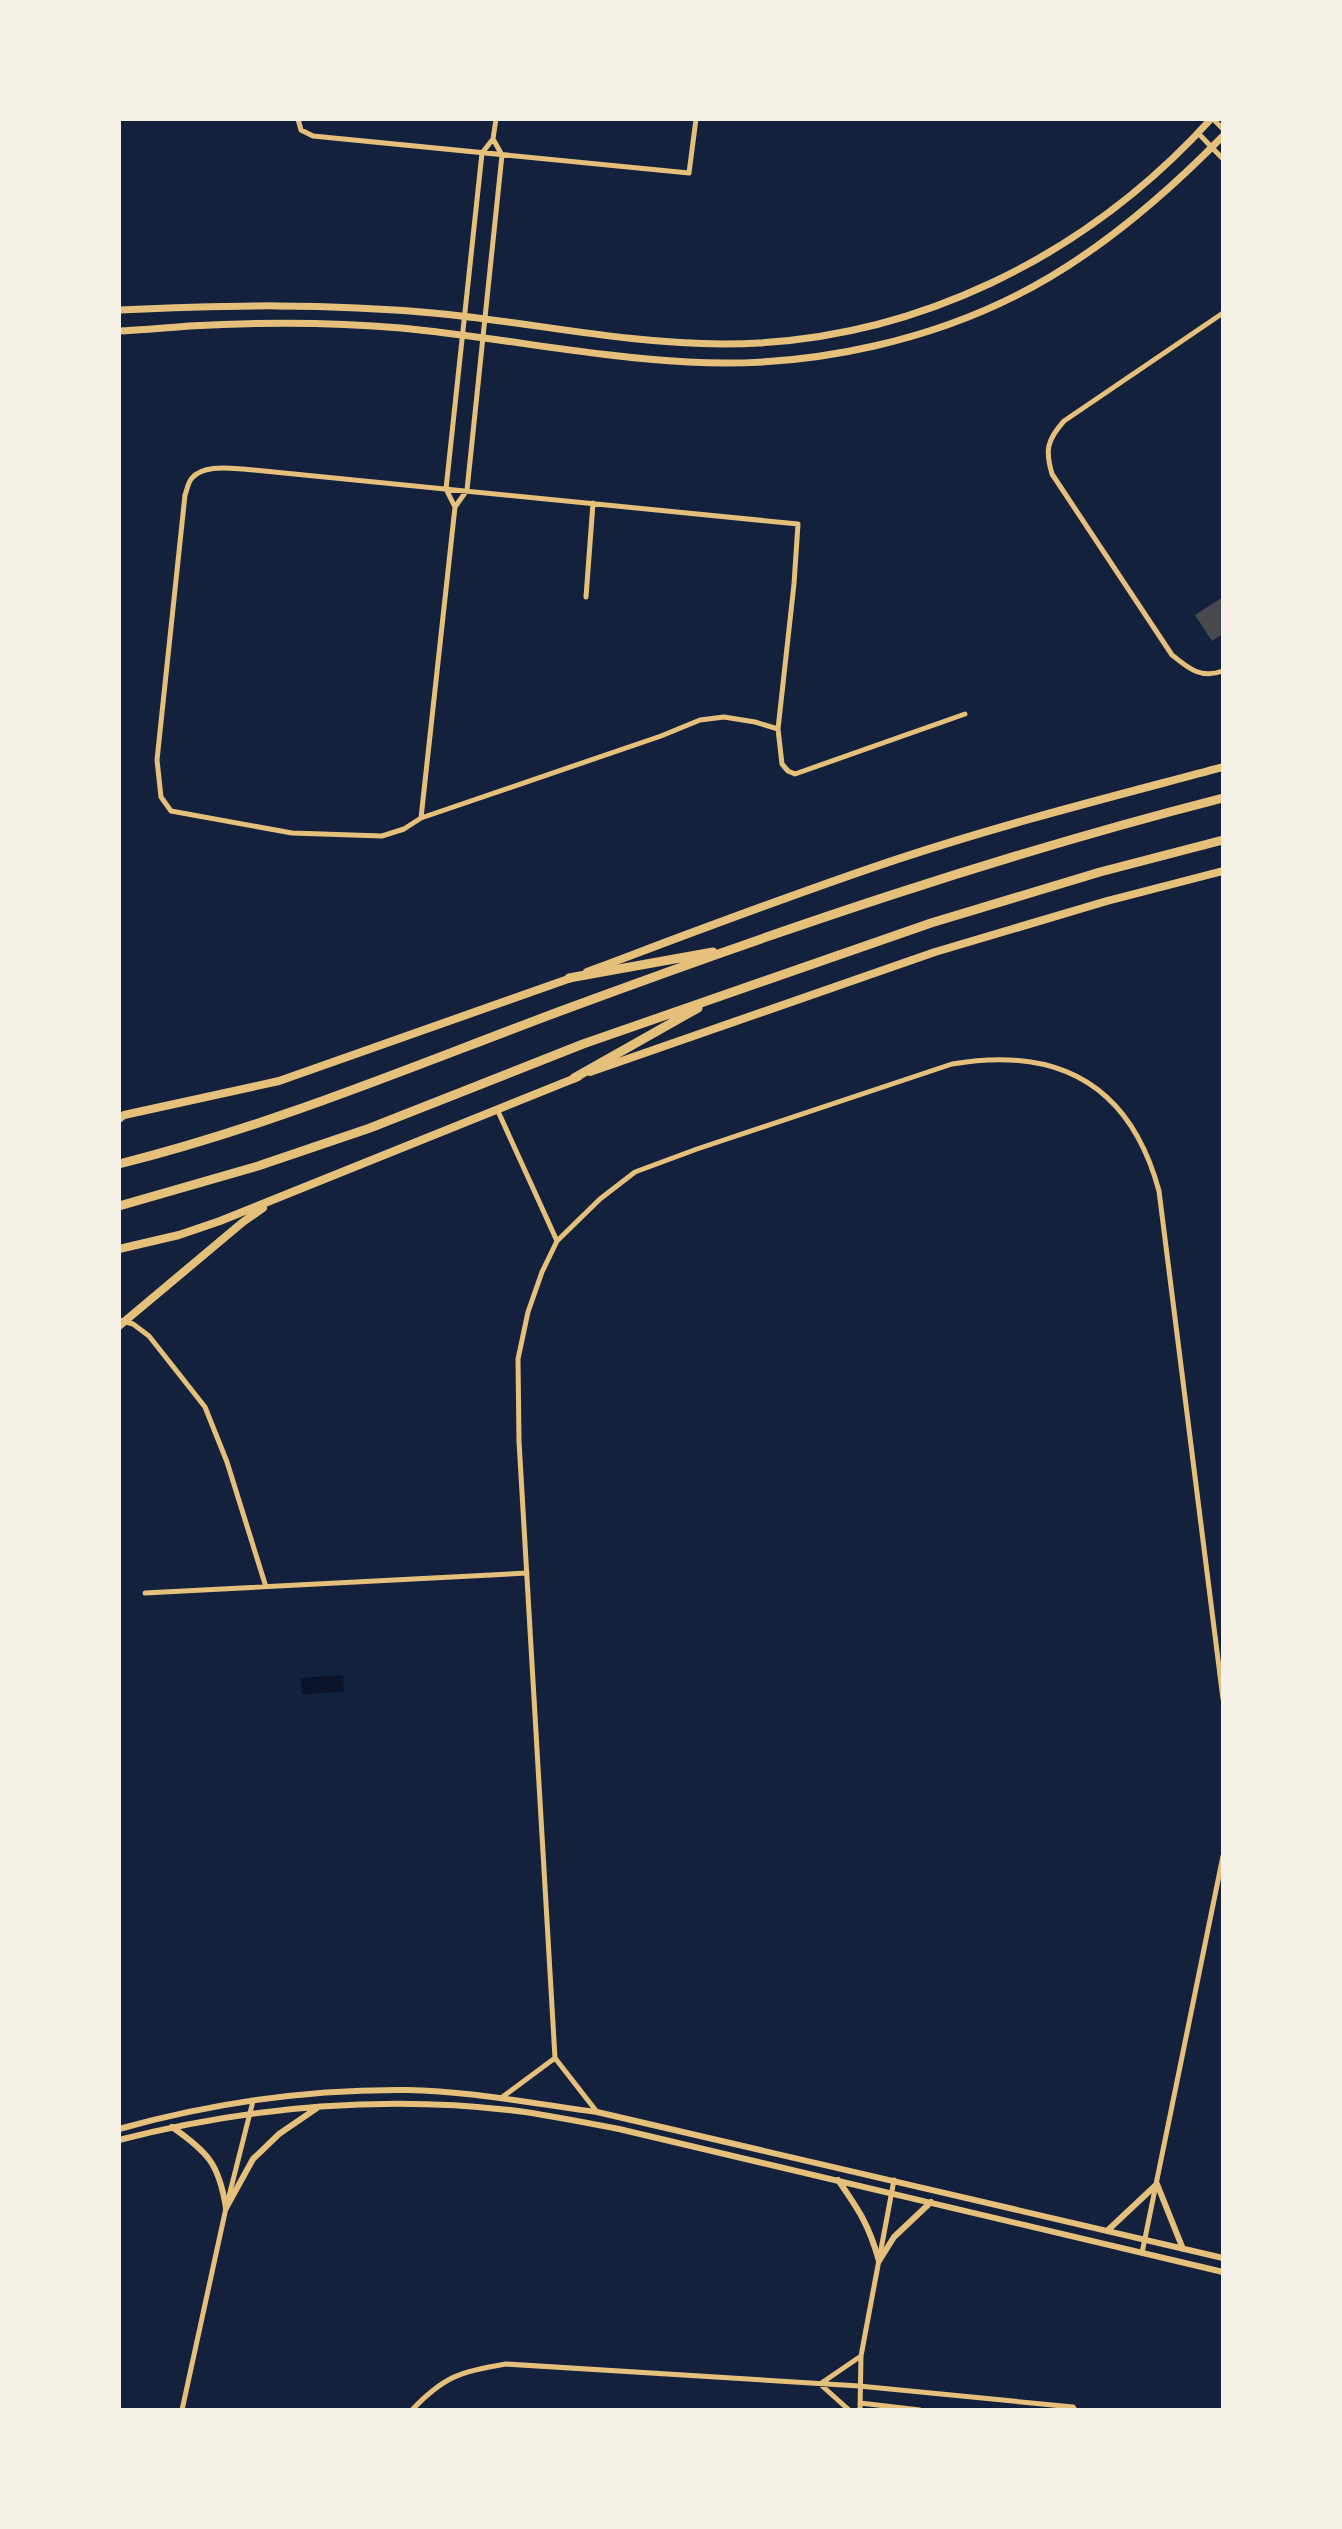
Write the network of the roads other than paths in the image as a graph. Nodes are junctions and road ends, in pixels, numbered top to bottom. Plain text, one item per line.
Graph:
1 (298, 119) edge
2 (496, 119) edge
3 (696, 119) edge
4 (1212, 119) edge
5 (1223, 129) edge
6 (1198, 133) junction
7 (1223, 136) edge
8 (493, 139) junction
9 (1212, 148) junction
10 (482, 153) junction
11 (502, 155) junction
12 (1223, 159) edge
13 (119, 310) edge
14 (1223, 313) edge
15 (465, 316) junction
16 (486, 319) junction
17 (119, 331) edge
18 (463, 336) junction
19 (483, 338) junction
20 (446, 488) junction
21 (467, 491) junction
22 (593, 503) junction
23 (455, 507) junction
24 (586, 597) dead end
25 (1223, 671) edge
26 (965, 714) dead end
27 (778, 729) junction
28 (1223, 767) edge
29 (1223, 798) edge
30 (421, 818) junction
31 (1223, 840) edge
32 (1223, 871) edge
33 (739, 947) junction
34 (569, 978) junction
35 (718, 997) junction
36 (574, 1078) junction
37 (497, 1109) junction
38 (121, 1116) edge
39 (119, 1164) edge
40 (286, 1195) junction
41 (119, 1206) edge
42 (557, 1241) junction
43 (119, 1249) edge
44 (121, 1322) edge
45 (527, 1573) junction
46 (266, 1587) junction
47 (145, 1593) dead end
48 (1223, 1699) edge
49 (1223, 1856) edge
50 (555, 2058) junction
51 (501, 2098) junction
52 (253, 2101) junction
53 (318, 2108) junction
54 (597, 2112) junction
55 (250, 2115) junction
56 (172, 2127) junction
57 (119, 2129) edge
58 (119, 2140) edge
59 (838, 2180) junction
60 (894, 2180) junction
61 (1157, 2184) junction
62 (892, 2192) junction
63 (931, 2202) junction
64 (226, 2208) junction
65 (1107, 2231) junction
66 (1145, 2240) junction
67 (1183, 2249) junction
68 (1142, 2253) junction
69 (1223, 2258) edge
70 (879, 2262) junction
71 (1223, 2272) edge
72 (861, 2356) junction
73 (820, 2384) junction
74 (859, 2386) junction
75 (860, 2407) edge
76 (182, 2410) edge
77 (412, 2410) edge
78 (849, 2410) edge
79 (920, 2410) edge
80 (1076, 2410) edge

1 - 10 street
2 - 8 street
3 - 11 street
4 - 5 street
4 - 6 main road
6 - 9 street
6 - 16 main road
7 - 9 main road
8 - 10 street
8 - 11 street
9 - 12 street
9 - 19 main road
10 - 11 street
10 - 15 street
11 - 16 street
13 - 15 main road
14 - 25 street
15 - 16 main road
15 - 18 street
16 - 19 street
17 - 18 main road
18 - 19 main road
18 - 20 street
19 - 21 street
20 - 21 street
20 - 23 street
20 - 30 street
21 - 22 street
21 - 23 street
22 - 24 street
22 - 27 street
23 - 30 street
26 - 27 street
27 - 30 street
28 - 34 highway
29 - 33 highway
31 - 35 highway
32 - 36 highway
33 - 34 highway
33 - 39 highway
34 - 38 highway
35 - 36 highway
35 - 41 highway
36 - 37 highway
37 - 40 highway
37 - 42 street
40 - 43 highway
40 - 44 highway
42 - 45 street
42 - 48 street
44 - 46 street
45 - 46 street
45 - 50 street
46 - 47 street
49 - 61 street
50 - 51 street
50 - 54 street
51 - 52 street
51 - 54 street
52 - 55 street
52 - 57 street
53 - 55 street
53 - 59 street
53 - 64 street
54 - 60 street
55 - 56 street
55 - 64 street
56 - 58 street
56 - 64 street
59 - 62 street
59 - 70 street
60 - 62 street
60 - 65 street
61 - 65 street
61 - 66 street
61 - 67 street
62 - 63 street
62 - 70 street
63 - 68 street
63 - 70 street
64 - 76 street
65 - 66 street
66 - 67 street
66 - 68 street
67 - 69 street
68 - 71 street
70 - 72 street
72 - 73 street
72 - 74 street
73 - 74 street
73 - 77 street
73 - 78 street
74 - 75 street
74 - 80 street
75 - 79 street

